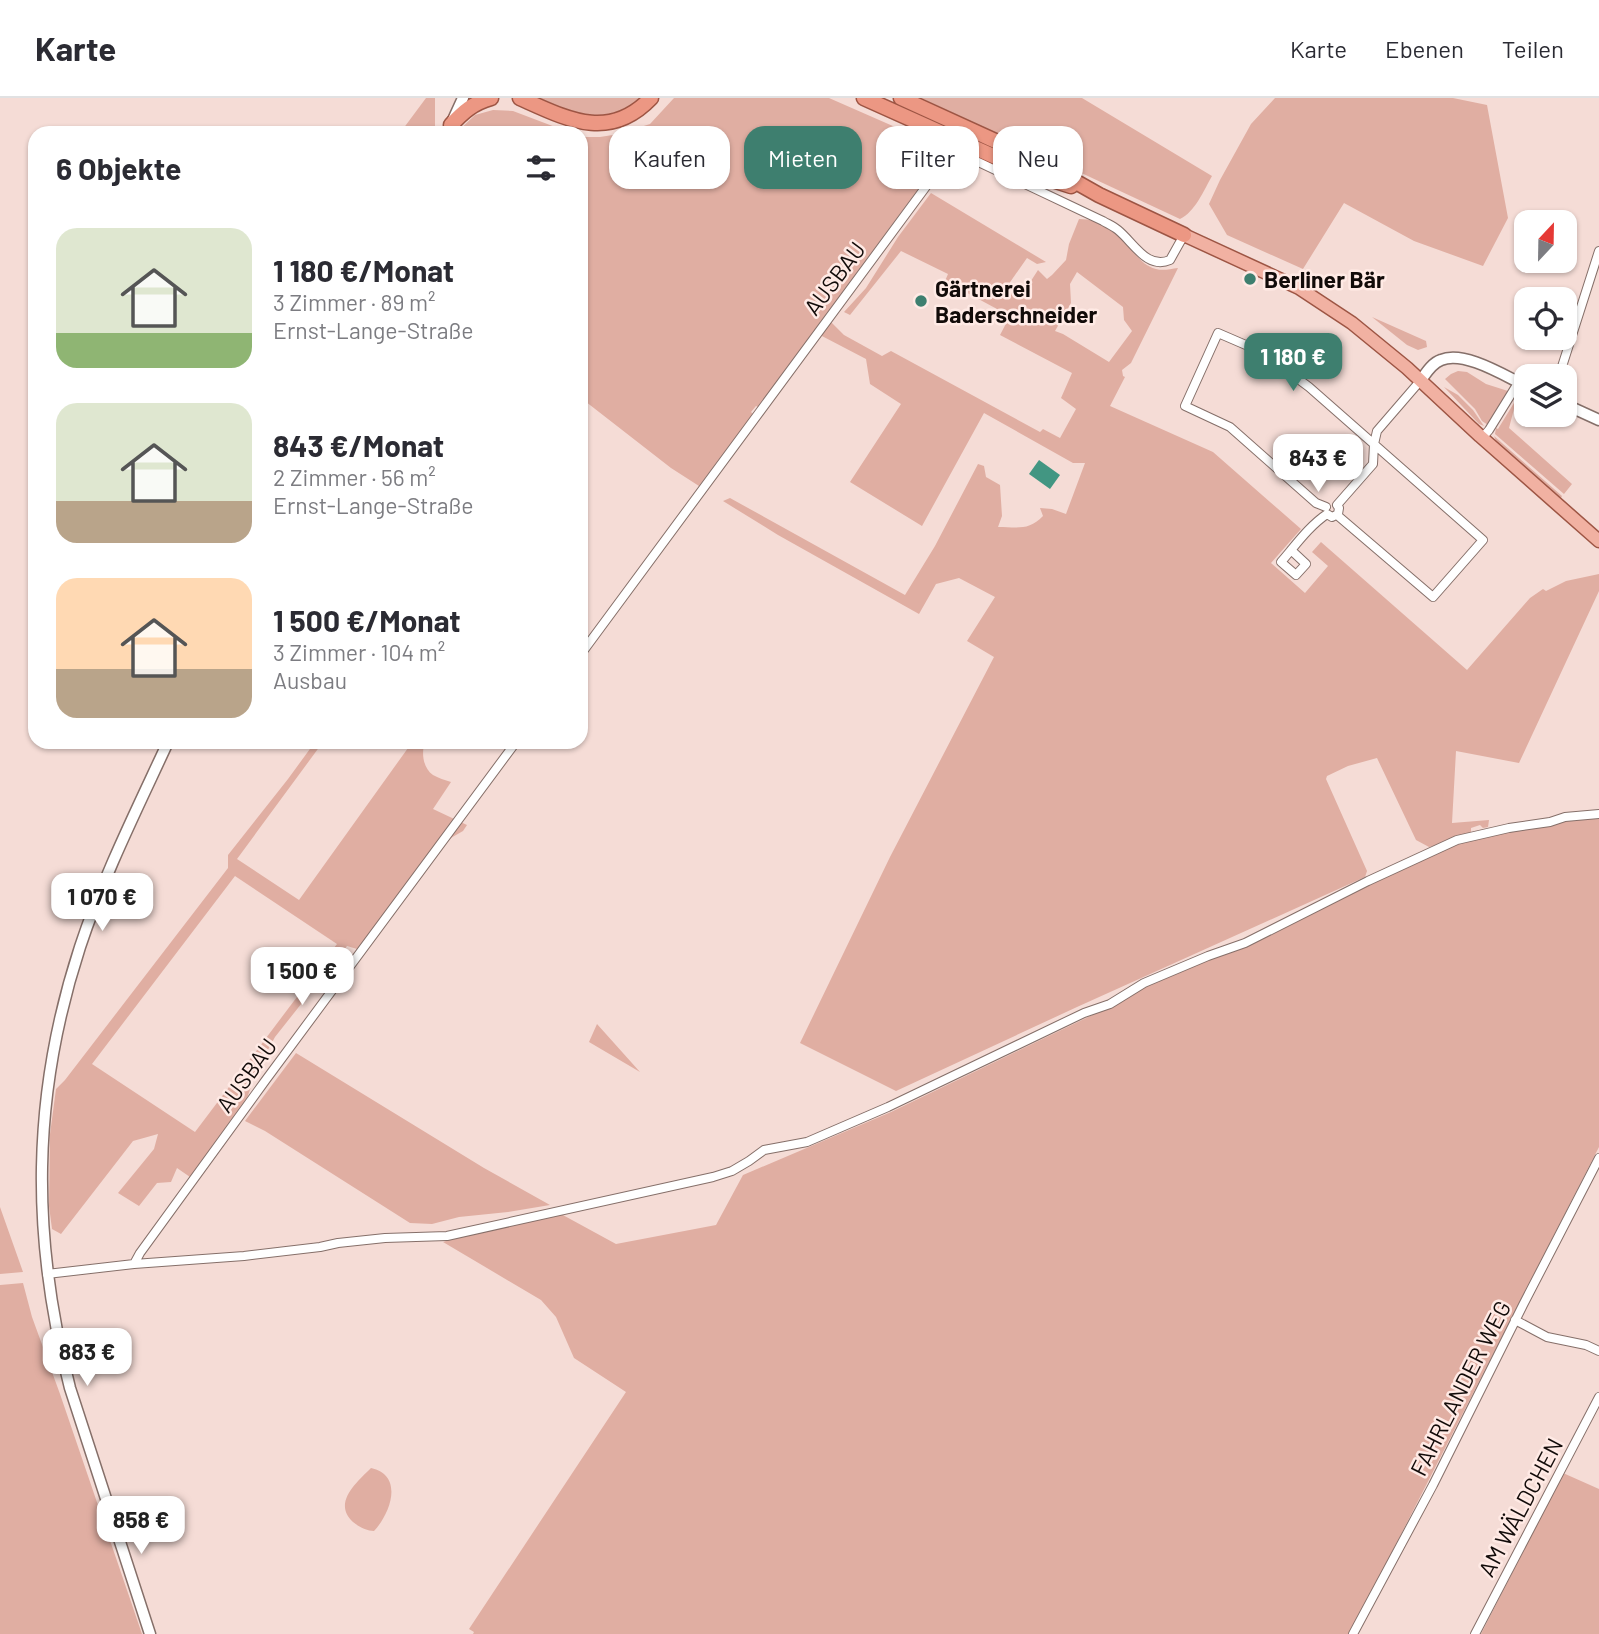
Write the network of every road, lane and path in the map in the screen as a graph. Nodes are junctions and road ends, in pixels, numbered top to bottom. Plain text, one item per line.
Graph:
1 (463, 98) edge
2 (491, 98) edge
3 (520, 98) edge
4 (650, 98) edge
5 (864, 98) edge
6 (901, 98) edge
7 (450, 126) edge
8 (452, 126) edge
9 (1099, 195) junction
10 (1184, 234) junction
11 (1599, 251) edge
12 (1563, 364) edge
13 (1421, 380) junction
14 (1514, 380) edge
15 (1514, 395) edge
16 (1577, 410) edge
17 (1599, 420) edge
18 (1482, 439) junction
19 (1374, 444) junction
20 (1337, 505) junction
21 (1326, 511) junction
22 (1337, 515) junction
23 (1599, 541) edge
24 (1291, 550) dead end
25 (588, 645) edge
26 (165, 749) edge
27 (511, 749) edge
28 (1599, 814) edge
29 (1599, 1158) edge
30 (134, 1264) junction
31 (47, 1275) junction
32 (1515, 1320) junction
33 (1599, 1351) edge
34 (1599, 1397) edge
35 (150, 1634) edge
36 (1353, 1634) edge
37 (1475, 1634) edge

1 - 7 main road
2 - 8 highway
3 - 4 highway
5 - 9 highway
6 - 9 highway
9 - 10 highway
10 - 13 main road
10 - 25 street, AUSBAU
11 - 12 street
13 - 14 main road
13 - 18 main road
13 - 19 street
15 - 18 street
16 - 17 main road
18 - 23 main road
19 - 20 street
19 - 21 street
19 - 22 street
20 - 21 street
20 - 22 street
21 - 22 street
21 - 24 street
26 - 31 main road
27 - 30 street, AUSBAU
28 - 30 street
29 - 32 street, FAHRLANDER WEG
30 - 31 street
31 - 35 main road
32 - 33 street
32 - 36 street, FAHRLANDER WEG
34 - 37 street, AM WÄLDCHEN

